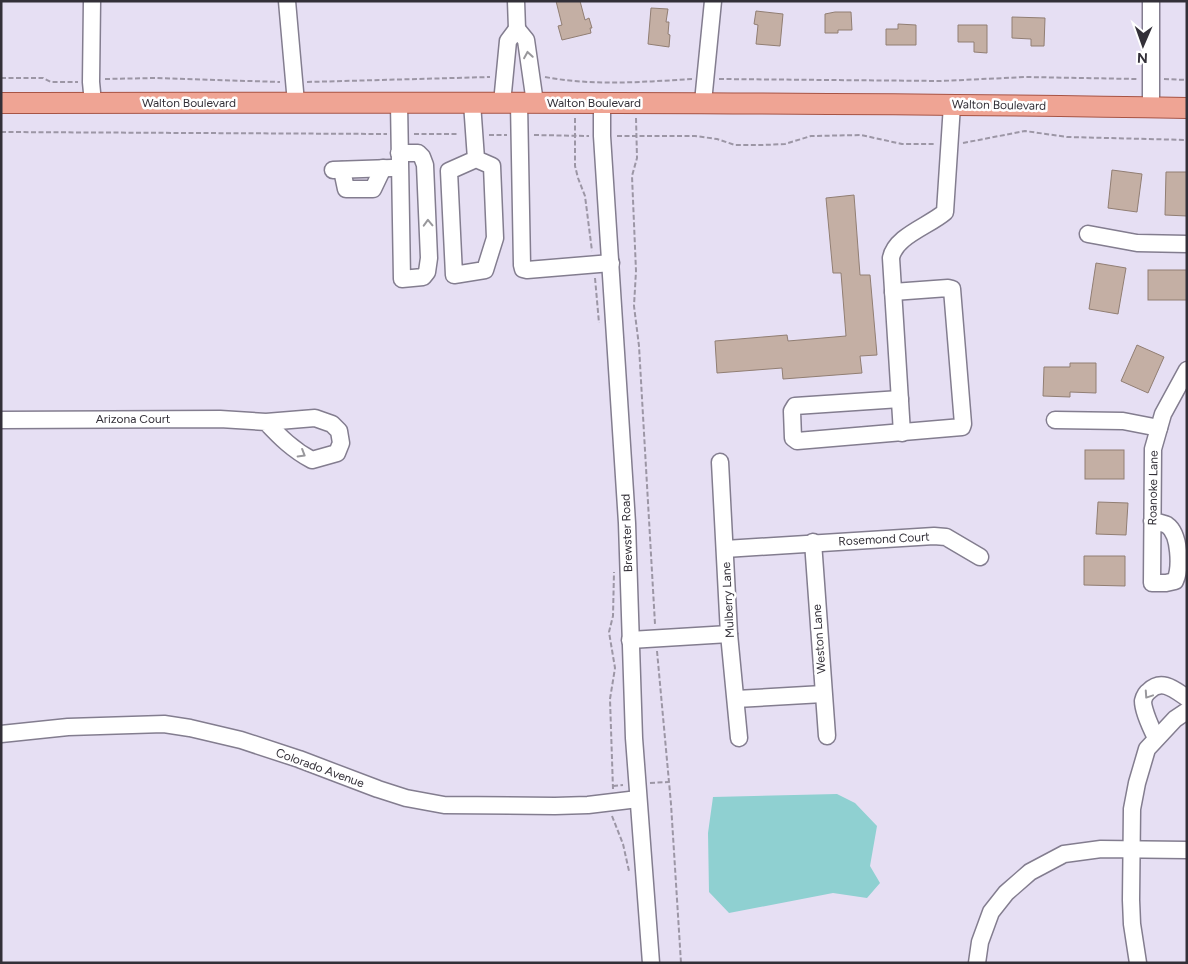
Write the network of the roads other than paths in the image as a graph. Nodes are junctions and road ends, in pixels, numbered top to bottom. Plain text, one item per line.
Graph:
1 (92, 1) edge
2 (287, 1) edge
3 (516, 1) edge
4 (713, 1) edge
5 (1151, 1) edge
6 (517, 29) junction
7 (703, 102) junction
8 (1, 103) edge
9 (93, 103) junction
10 (296, 103) junction
11 (398, 103) junction
12 (472, 103) junction
13 (519, 103) junction
14 (602, 104) junction
15 (952, 105) junction
16 (1151, 108) junction
17 (1187, 108) edge
18 (476, 159) junction
19 (394, 163) junction
20 (337, 170) dead end
21 (1088, 234) dead end
22 (1187, 244) edge
23 (611, 263) junction
24 (893, 292) junction
25 (1185, 379) edge
26 (900, 399) junction
27 (1, 420) edge
28 (1055, 420) dead end
29 (266, 422) dead end
30 (1159, 428) junction
31 (902, 433) junction
32 (720, 462) dead end
33 (1152, 521) junction
34 (813, 542) junction
35 (725, 549) junction
36 (980, 558) dead end
37 (729, 634) junction
38 (630, 640) junction
39 (823, 694) junction
40 (1187, 698) edge
41 (736, 699) junction
42 (1187, 711) edge
43 (1, 734) edge
44 (827, 736) dead end
45 (739, 738) dead end
46 (1156, 738) junction
47 (638, 799) junction
48 (1131, 849) junction
49 (1187, 850) edge
50 (651, 963) edge
51 (977, 963) edge
52 (1138, 963) edge

1 - 9 street
2 - 10 street
3 - 6 street
4 - 7 street
5 - 16 street
13 -> 6 street
6 - 13 street
7 - 14 main road, Walton Boulevard
7 - 15 main road, Walton Boulevard
8 - 9 main road, Walton Boulevard
9 - 10 main road, Walton Boulevard
10 - 11 main road, Walton Boulevard
11 - 12 main road, Walton Boulevard
11 - 19 street
12 - 13 main road, Walton Boulevard
12 - 18 street
13 - 14 main road, Walton Boulevard
13 - 23 street
14 - 23 street, Brewster Road
15 - 16 main road, Walton Boulevard
15 - 24 street
16 - 17 main road, Walton Boulevard
18 - 18 street
19 -> 19 street
19 - 20 street
21 - 22 street
23 - 38 street, Brewster Road
24 - 26 street
24 - 31 street
25 - 30 street, Roanoke Lane
26 - 31 street
26 - 31 street
27 - 29 street, Arizona Court
28 - 30 street
30 - 33 street, Roanoke Lane
32 - 35 street, Mulberry Lane
33 - 33 street, Roanoke Lane
34 - 35 street, Rosemond Court
34 - 36 street, Rosemond Court
34 - 39 street, Weston Lane
35 - 37 street, Mulberry Lane
37 - 38 street
37 - 41 street, Mulberry Lane
38 - 47 street, Brewster Road
39 - 41 street
39 - 44 street, Weston Lane
40 -> 46 street
41 - 45 street, Mulberry Lane
42 - 46 street
43 - 47 street, Colorado Avenue
46 - 48 street
47 - 50 street, Brewster Road
48 - 49 street
48 - 51 street
48 - 52 street

